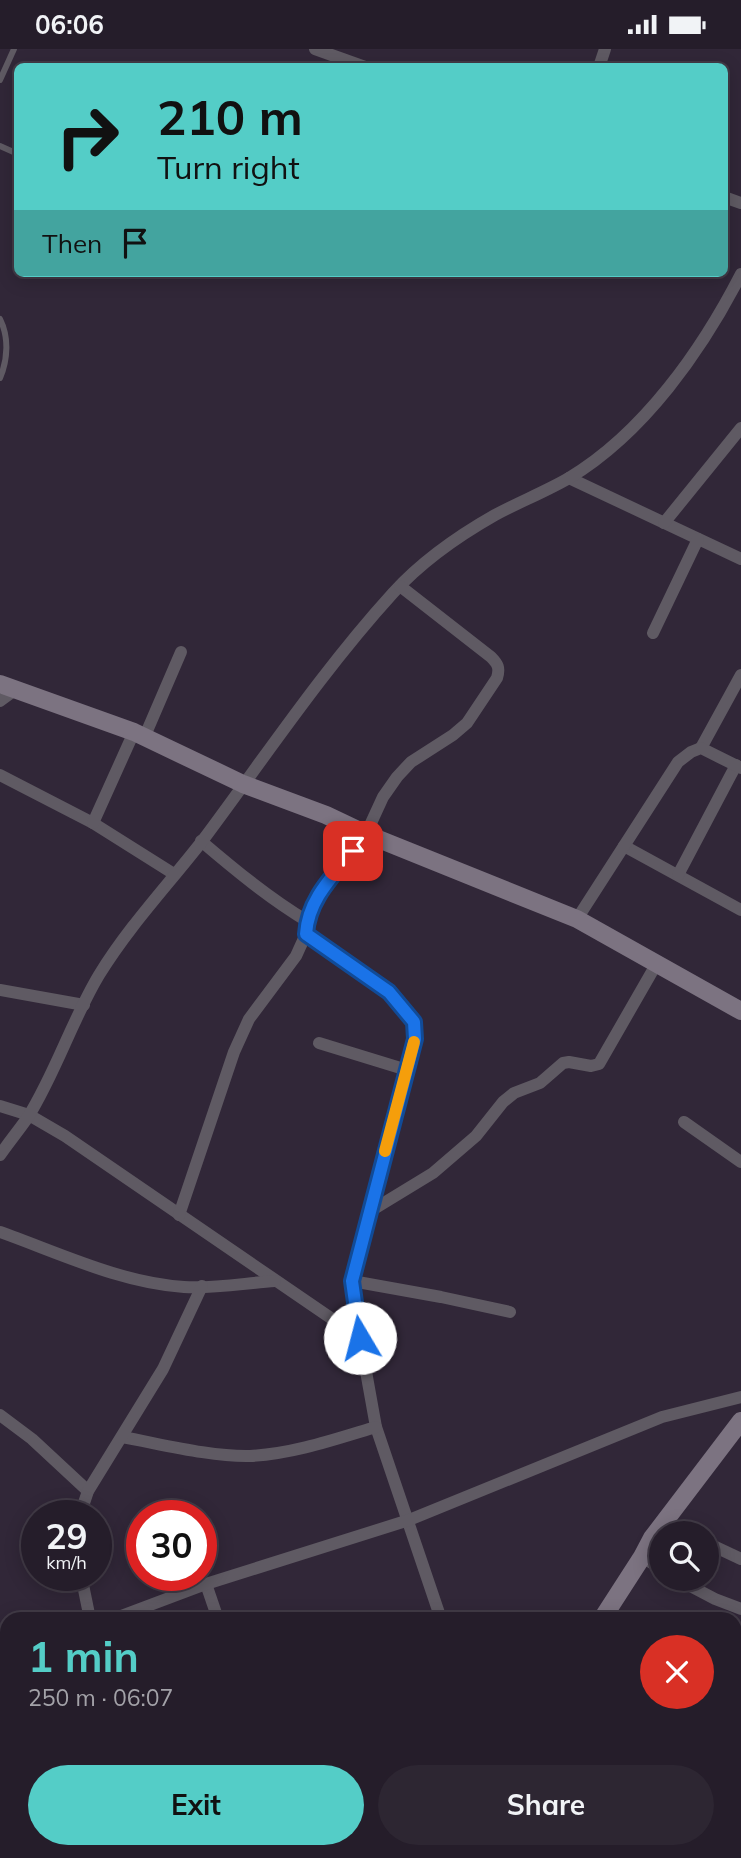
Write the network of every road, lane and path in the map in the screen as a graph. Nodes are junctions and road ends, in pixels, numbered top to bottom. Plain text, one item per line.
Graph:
1 (14, 49) edge
2 (315, 49) edge
3 (354, 63) edge
4 (0, 80) edge
5 (741, 274) edge
6 (737, 294) edge
7 (0, 319) edge
8 (0, 378) edge
9 (741, 428) edge
10 (569, 478) junction
11 (664, 523) junction
12 (698, 539) junction
13 (741, 559) edge
14 (400, 586) junction
15 (653, 633) dead end
16 (181, 652) dead end
17 (740, 679) edge
18 (7, 687) edge
19 (0, 701) edge
20 (139, 735) junction
21 (701, 748) junction
22 (738, 766) edge
23 (0, 775) edge
24 (243, 784) junction
25 (93, 823) junction
26 (366, 834) junction
27 (201, 841) junction
28 (624, 846) junction
29 (174, 874) junction
30 (678, 875) junction
31 (741, 910) edge
32 (577, 919) junction
33 (307, 928) junction
34 (657, 963) junction
35 (0, 991) edge
36 (84, 1005) junction
37 (741, 1011) edge
38 (319, 1043) dead end
39 (407, 1070) junction
40 (0, 1106) edge
41 (29, 1115) junction
42 (684, 1122) dead end
43 (0, 1155) edge
44 (741, 1163) edge
45 (369, 1212) junction
46 (179, 1215) junction
47 (0, 1232) edge
48 (275, 1281) junction
49 (352, 1281) junction
50 (202, 1286) junction
51 (510, 1312) dead end
52 (360, 1338) junction
53 (741, 1397) edge
54 (0, 1415) edge
55 (741, 1421) edge
56 (376, 1427) junction
57 (122, 1437) junction
58 (88, 1491) junction
59 (85, 1500) edge
60 (408, 1520) junction
61 (664, 1521) edge
62 (649, 1546) edge
63 (719, 1549) edge
64 (642, 1557) junction
65 (741, 1559) edge
66 (649, 1561) edge
67 (217, 1581) edge
68 (84, 1591) edge
69 (187, 1591) edge
70 (208, 1591) edge
71 (700, 1591) edge
72 (741, 1609) edge
73 (89, 1612) edge
74 (132, 1612) edge
75 (216, 1612) edge
76 (438, 1612) edge
77 (607, 1612) edge

1 - 4 lane
2 - 3 street
5 - 6 street
6 - 10 street
7 - 8 lane
9 - 11 street
10 - 11 street
10 - 14 street
11 - 12 street
12 - 13 street
12 - 15 street
14 - 24 street
14 - 26 street
16 - 20 street
17 - 21 street
18 - 19 street
18 - 20 street
20 - 24 street
20 - 25 street
21 - 22 street
21 - 28 street
22 - 30 street
23 - 25 street
24 - 26 street
24 - 27 street
25 - 29 street
26 - 32 street
26 - 33 street
27 - 29 street
27 - 33 street
28 - 30 street
28 - 32 street
29 - 36 street
30 - 31 street
32 - 34 street
33 - 39 street
33 - 46 street
34 - 37 street
34 - 45 street
35 - 36 street
36 - 41 street
38 - 39 street
39 - 45 street
40 - 41 street
41 - 43 street
41 - 46 street
42 - 44 street
45 - 49 street
46 - 48 street
47 - 50 street
48 - 50 street
48 - 52 street
49 - 51 street
49 - 52 street
50 - 57 street
52 - 56 street
53 - 60 street
54 - 58 street
55 - 61 street
56 - 57 street
56 - 60 street
57 - 58 street
58 - 59 street
60 - 67 street
60 - 76 street
62 - 64 street
63 - 65 street
64 - 66 street
64 - 77 street
68 - 73 street
69 - 74 street
70 - 75 street
71 - 72 street

